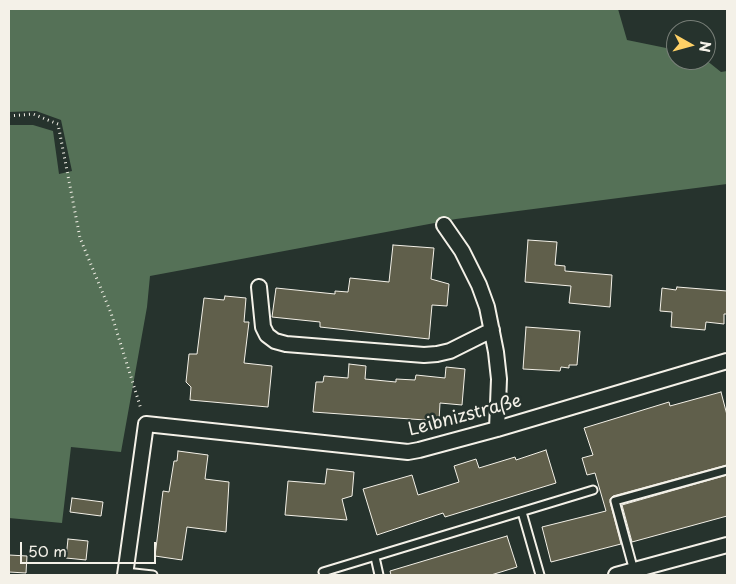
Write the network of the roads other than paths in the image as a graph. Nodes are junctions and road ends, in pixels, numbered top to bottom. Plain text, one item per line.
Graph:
1 (444, 225) dead end
2 (259, 287) dead end
3 (492, 330) junction
4 (727, 361) edge
5 (497, 429) junction
6 (727, 470) edge
7 (593, 490) dead end
8 (522, 512) junction
9 (727, 545) edge
10 (375, 557) junction
11 (634, 570) junction
12 (323, 572) dead end
13 (125, 574) edge
14 (153, 575) edge
15 (379, 575) edge
16 (540, 575) edge
17 (616, 575) edge

1 - 3 street
2 - 3 street
3 - 5 street
4 - 5 street, Leibnizstraße
5 - 13 street, Leibnizstraße
6 - 11 lane
7 - 8 lane
8 - 10 lane
8 - 16 lane
9 - 11 street
10 - 12 lane
10 - 15 lane
11 - 17 street
13 - 14 lane

